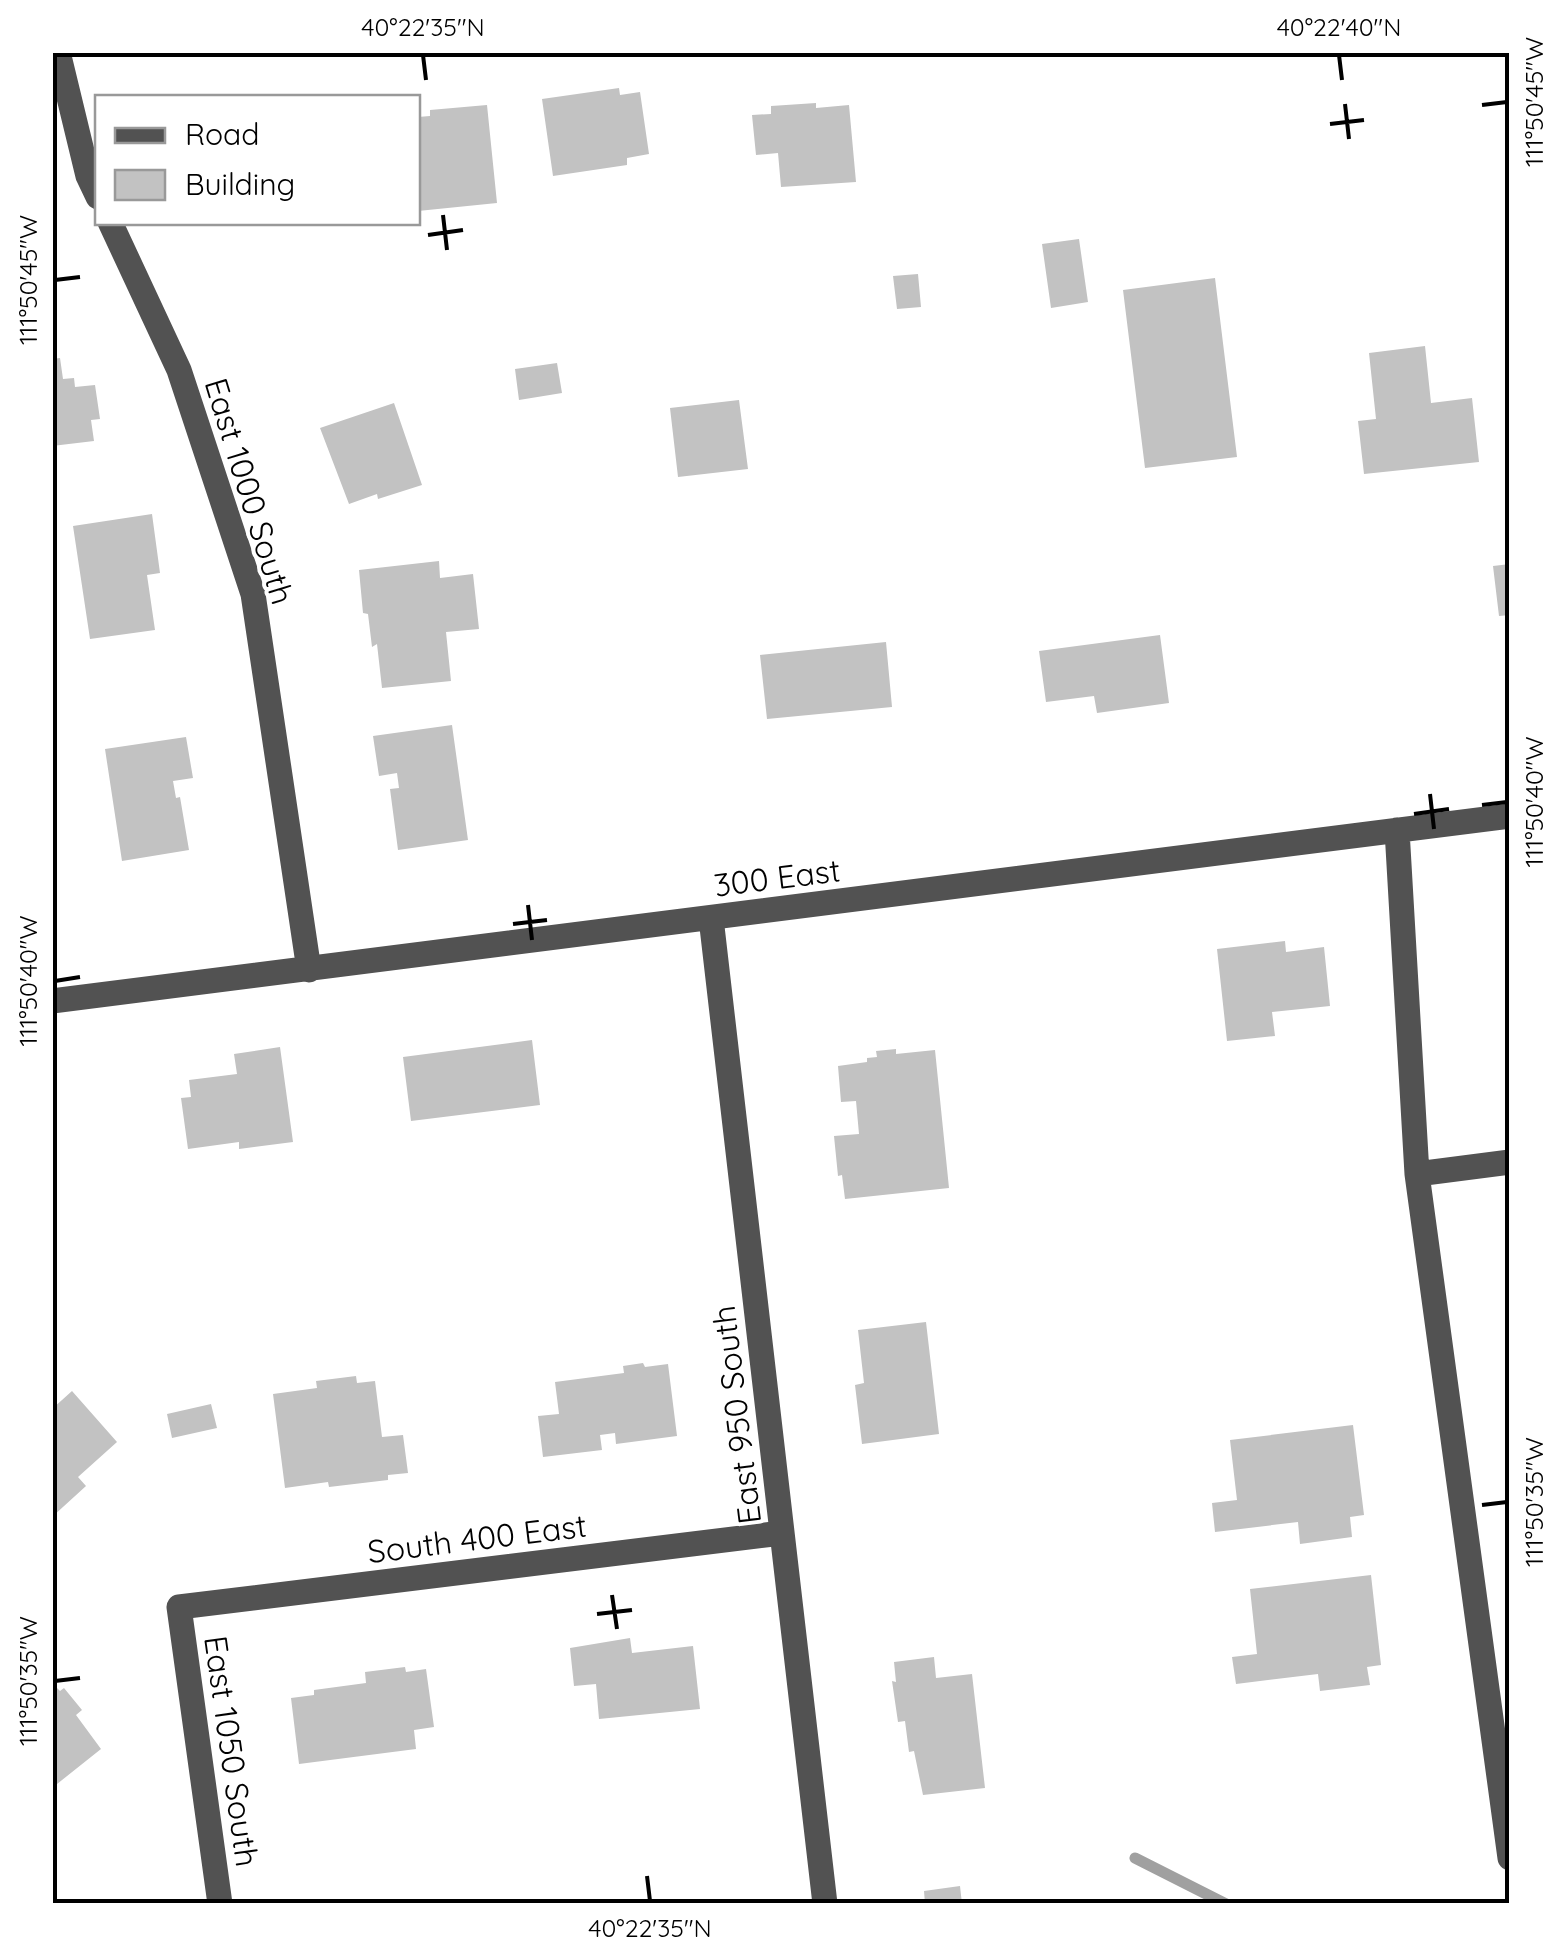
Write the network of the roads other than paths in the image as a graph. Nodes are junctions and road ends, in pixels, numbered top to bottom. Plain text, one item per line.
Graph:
1 (58, 52) edge
2 (95, 191) edge
3 (111, 225) edge
4 (1510, 816) edge
5 (1396, 830) junction
6 (711, 918) junction
7 (309, 970) junction
8 (52, 1001) edge
9 (1510, 1162) edge
10 (1417, 1174) junction
11 (782, 1533) junction
12 (179, 1607) joint
13 (1503, 1755) edge
14 (1510, 1858) edge
15 (220, 1904) edge
16 (826, 1904) edge

1 - 2 street
3 - 7 street, East 1000 South
4 - 5 street, 300 East
5 - 6 street, 300 East
5 - 10 street
6 - 7 street, 300 East
6 - 11 street, East 950 South
7 - 8 street, 300 East
9 - 10 street
10 - 13 street
11 - 12 street, South 400 East
11 - 16 street, East 950 South
12 - 15 street, East 1050 South
13 - 14 street

